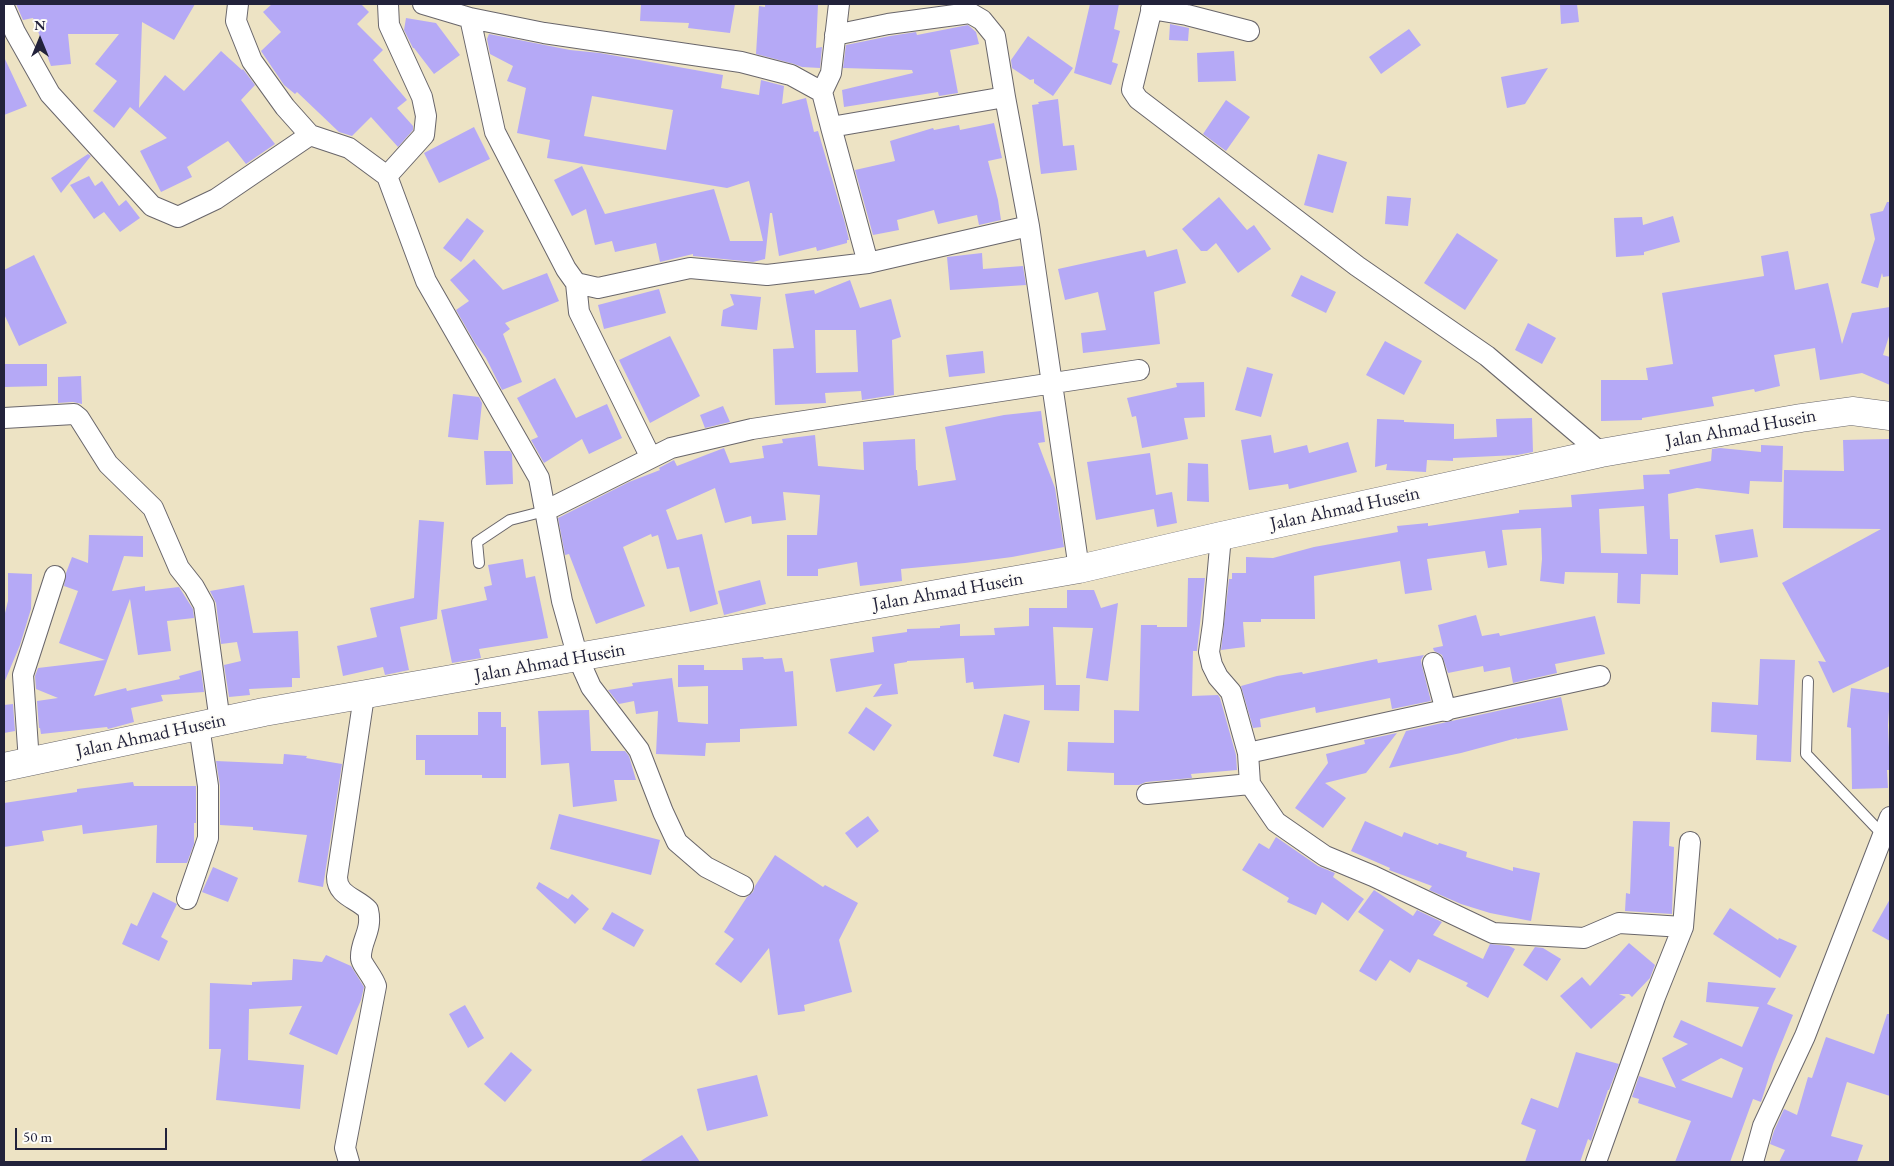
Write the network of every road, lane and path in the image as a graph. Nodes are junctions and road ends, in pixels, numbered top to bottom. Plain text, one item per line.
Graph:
1 (238, 4) edge
2 (388, 4) edge
3 (423, 4) edge
4 (839, 4) edge
5 (1152, 6) edge
6 (4, 7) edge
7 (984, 12) edge
8 (470, 18) junction
9 (1250, 31) dead end
10 (836, 35) junction
11 (822, 92) junction
12 (1005, 97) junction
13 (831, 128) junction
14 (310, 135) junction
15 (387, 176) junction
16 (1028, 226) junction
17 (868, 263) junction
18 (576, 284) junction
19 (1139, 370) dead end
20 (1053, 384) junction
21 (1890, 416) edge
22 (4, 418) edge
23 (1601, 453) junction
24 (651, 458) junction
25 (545, 511) junction
26 (1221, 536) junction
27 (479, 563) dead end
28 (1078, 570) junction
29 (55, 576) dead end
30 (578, 658) junction
31 (1433, 663) dead end
32 (1600, 676) dead end
33 (1808, 680) dead end
34 (364, 696) junction
35 (1446, 711) junction
36 (209, 724) junction
37 (1248, 753) junction
38 (16, 765) edge
39 (1250, 784) junction
40 (1147, 794) dead end
41 (1890, 817) edge
42 (1884, 836) junction
43 (1690, 842) dead end
44 (743, 886) dead end
45 (187, 899) dead end
46 (1683, 927) junction
47 (349, 1162) edge
48 (1596, 1162) edge
49 (1753, 1162) edge

1 - 14 street
2 - 15 street
3 - 8 street
4 - 10 street
5 - 9 street
5 - 23 street
6 - 14 street
7 - 10 street
7 - 12 street
8 - 11 street
8 - 18 street
10 - 11 street
11 - 13 street
12 - 13 street
12 - 16 street
13 - 17 street
14 - 15 street
15 - 25 street
16 - 17 street
16 - 20 street
17 - 18 street
18 - 24 street
19 - 20 street
20 - 24 street
20 - 28 street
21 - 23 main road, Jalan Ahmad Husein
22 - 36 street
23 - 26 main road, Jalan Ahmad Husein
24 - 25 street
25 - 27 lane
25 - 30 street
26 - 28 main road, Jalan Ahmad Husein
26 - 37 street
28 - 30 main road, Jalan Ahmad Husein
29 - 38 street
30 - 34 main road, Jalan Ahmad Husein
30 - 44 street
31 - 35 street
32 - 35 street
33 - 42 lane
34 - 36 main road, Jalan Ahmad Husein
34 - 47 street
35 - 37 street
36 - 38 main road, Jalan Ahmad Husein
36 - 45 street
37 - 39 street
39 - 40 street
39 - 46 street
41 - 42 street
42 - 49 street
43 - 46 street
46 - 48 street

